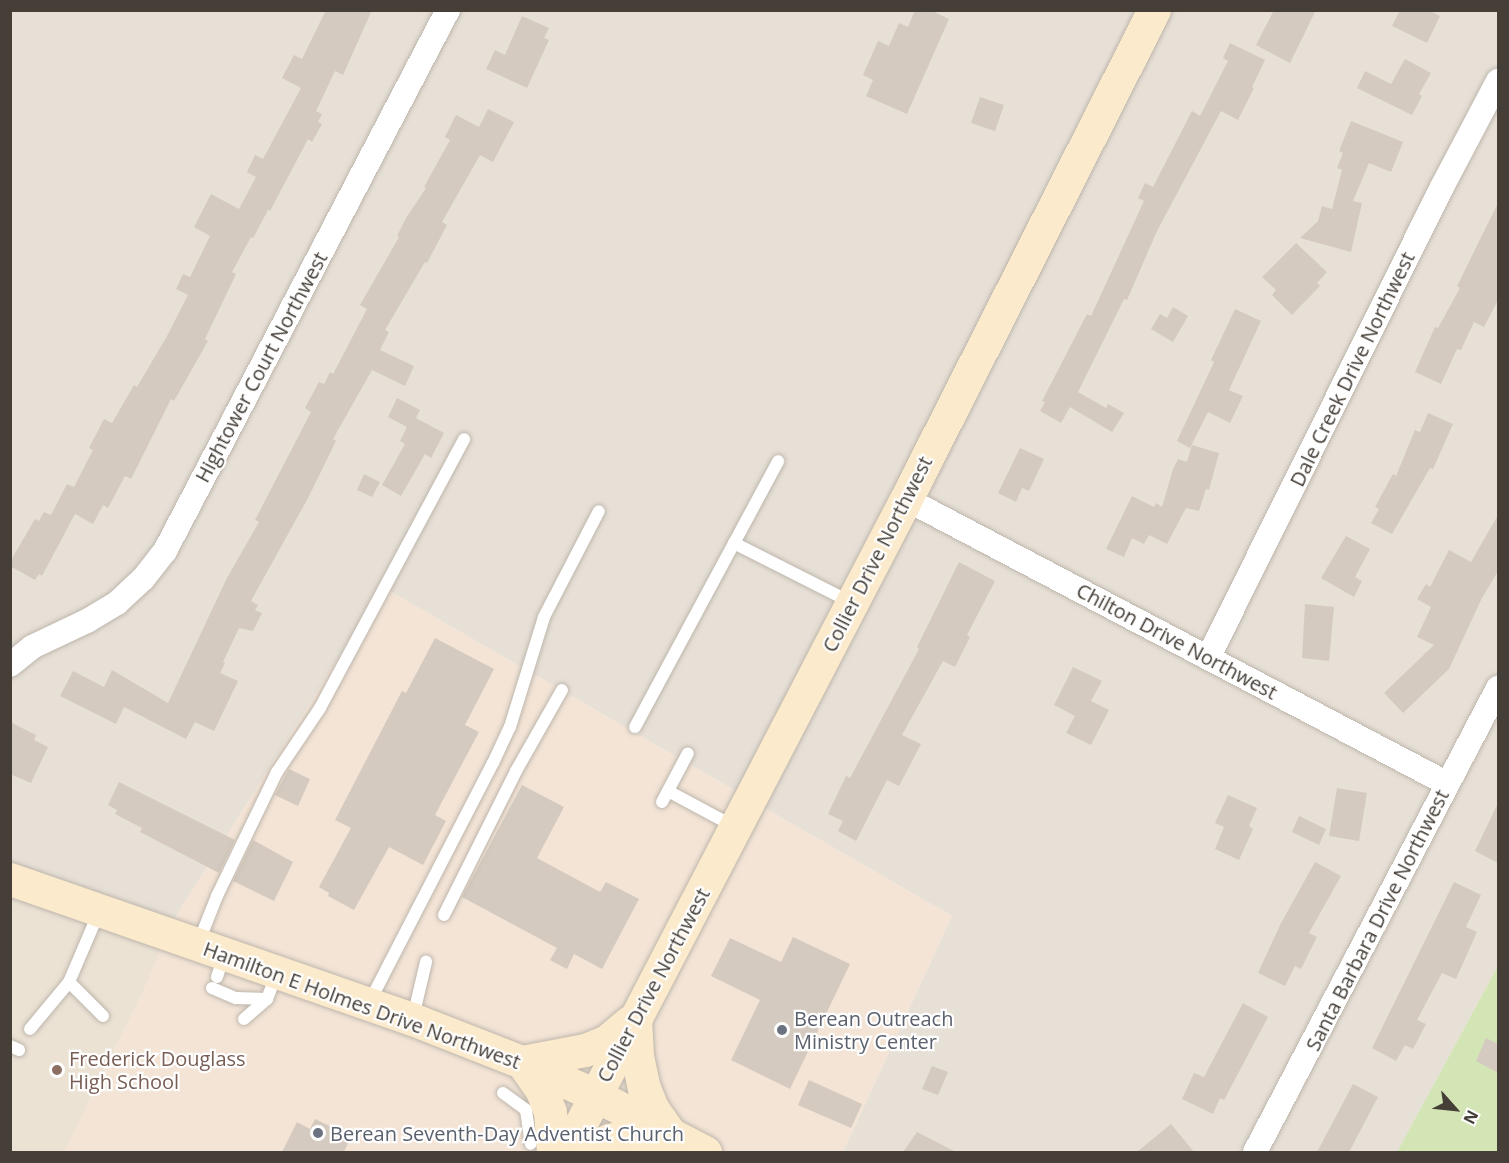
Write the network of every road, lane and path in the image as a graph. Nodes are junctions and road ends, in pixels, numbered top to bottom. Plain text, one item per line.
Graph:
1 (448, 10) edge
2 (1154, 10) edge
3 (1498, 81) edge
4 (464, 439) dead end
5 (778, 461) dead end
6 (906, 499) junction
7 (599, 511) dead end
8 (734, 543) junction
9 (852, 603) junction
10 (1208, 658) junction
11 (10, 665) edge
12 (1498, 688) edge
13 (562, 690) dead end
14 (635, 727) dead end
15 (688, 753) dead end
16 (1448, 784) junction
17 (735, 828) junction
18 (10, 879) edge
19 (100, 910) junction
20 (444, 915) dead end
21 (426, 963) dead end
22 (213, 966) junction
23 (69, 982) junction
24 (272, 985) junction
25 (369, 1004) junction
26 (103, 1016) dead end
27 (635, 1018) junction
28 (244, 1019) dead end
29 (412, 1019) junction
30 (30, 1029) dead end
31 (522, 1062) junction
32 (503, 1093) dead end
33 (595, 1095) junction
34 (671, 1135) junction
35 (542, 1148) edge
36 (566, 1152) edge
37 (584, 1152) edge
38 (705, 1152) edge
39 (1255, 1152) edge

1 - 11 street, Hightower Court Northwest
2 - 6 main road, Collier Drive Northwest
3 - 10 street, Dale Creek Drive Northwest
4 - 22 lane
5 - 8 lane
6 - 9 main road, Collier Drive Northwest
6 - 10 street, Chilton Drive Northwest
7 - 25 lane
8 - 9 lane
8 - 14 lane
9 - 17 main road, Collier Drive Northwest
10 - 16 street, Chilton Drive Northwest
12 - 16 street, Santa Barbara Drive Northwest
13 - 20 lane
15 - 17 lane
16 - 39 street, Santa Barbara Drive Northwest
17 - 27 main road, Collier Drive Northwest
18 - 19 main road, Hamilton E Holmes Drive Northwest
19 - 22 main road, Hamilton E Holmes Drive Northwest
19 - 23 lane
21 - 29 lane
22 - 24 main road, Hamilton E Holmes Drive Northwest
23 - 26 lane
23 - 30 lane
24 - 25 main road, Hamilton E Holmes Drive Northwest
24 - 28 lane
25 - 29 main road, Hamilton E Holmes Drive Northwest
27 - 31 main road
27 - 33 main road, Collier Drive Northwest
27 - 34 main road
29 - 31 main road, Hamilton E Holmes Drive Northwest
31 - 33 main road, Hamilton E Holmes Drive Northwest
31 - 35 main road
32 - 35 lane
33 - 34 main road, Hamilton E Holmes Drive Northwest
33 - 36 main road, Collier Drive Northwest
34 - 37 main road
34 - 38 main road, Hamilton E Holmes Drive Northwest

